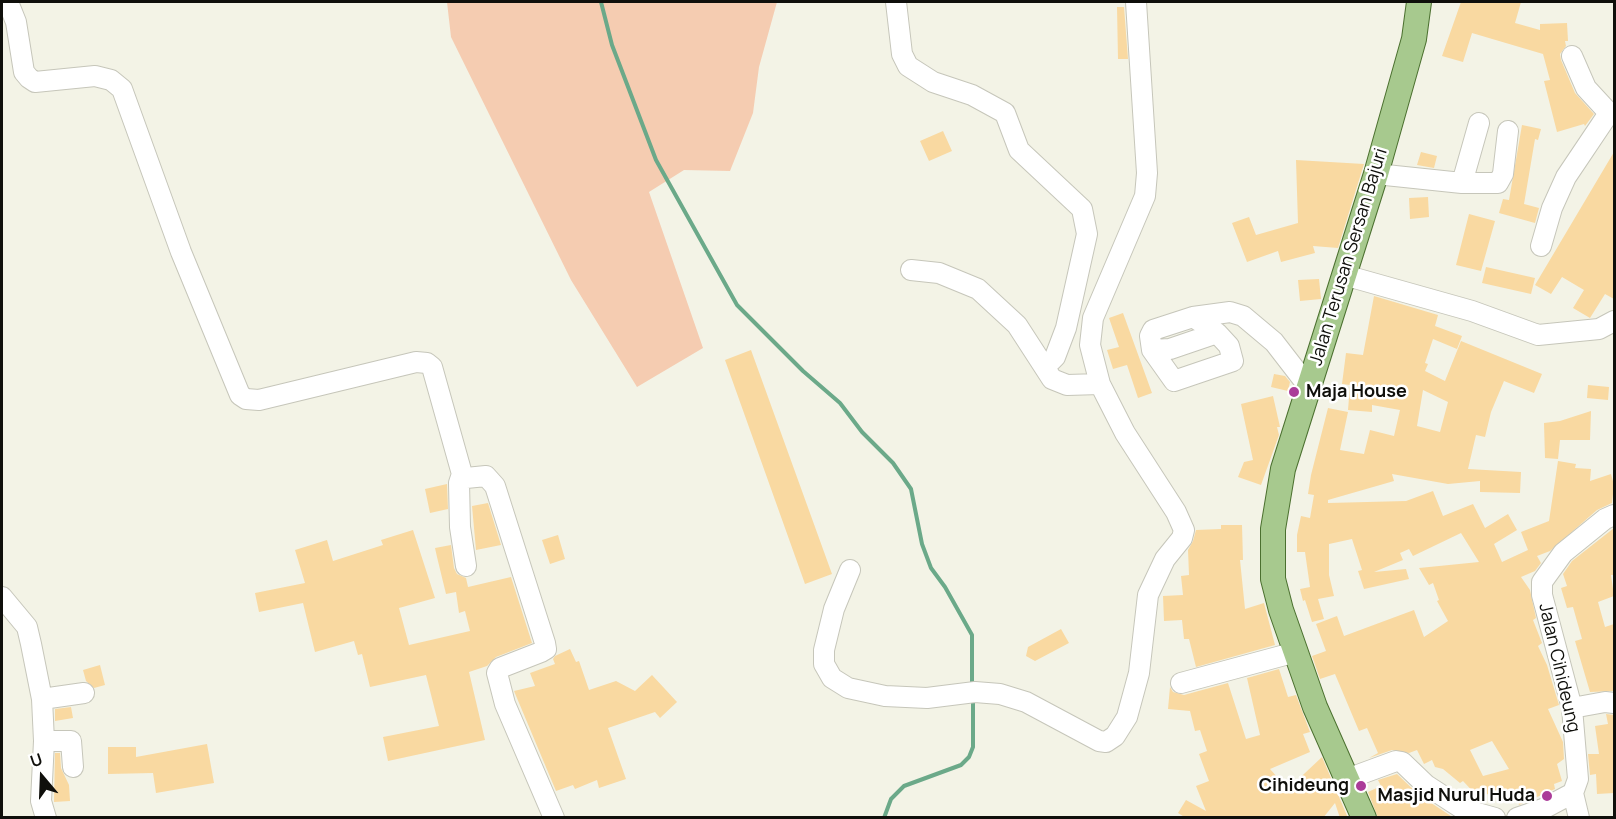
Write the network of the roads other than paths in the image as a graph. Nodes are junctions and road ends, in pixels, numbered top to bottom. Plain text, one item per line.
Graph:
1 (8, 2) edge
2 (896, 2) edge
3 (1136, 2) edge
4 (1419, 2) edge
5 (1572, 56) dead end
6 (1612, 113) edge
7 (1479, 123) dead end
8 (1508, 131) dead end
9 (1376, 174) junction
10 (1462, 183) junction
11 (1541, 246) dead end
12 (911, 270) dead end
13 (1344, 275) junction
14 (1194, 317) junction
15 (1614, 321) edge
16 (1217, 333) junction
17 (1152, 350) junction
18 (1045, 367) junction
19 (1100, 384) junction
20 (1308, 386) junction
21 (462, 474) junction
22 (1614, 515) edge
23 (466, 566) dead end
24 (850, 570) dead end
25 (3, 600) edge
26 (1296, 652) junction
27 (1181, 683) dead end
28 (84, 693) dead end
29 (42, 699) junction
30 (1614, 703) edge
31 (1572, 708) junction
32 (44, 741) junction
33 (73, 767) dead end
34 (1347, 779) junction
35 (1572, 793) junction
36 (46, 818) edge
37 (554, 818) edge
38 (1364, 818) edge
39 (1495, 818) edge
40 (1517, 818) edge
41 (1579, 818) edge

1 - 21 street
2 - 18 street
3 - 19 street
4 - 9 main road, Jalan Terusan Sersan Bajuri
5 - 6 street
6 - 11 street
7 - 10 street
8 - 10 street
9 - 10 street
9 - 13 main road, Jalan Terusan Sersan Bajuri
12 - 18 street
13 - 15 street
13 - 20 main road, Jalan Terusan Sersan Bajuri
14 - 16 street
14 - 17 street
14 - 20 street
16 - 17 street
16 - 17 street
18 - 19 street
19 - 24 street
20 - 26 main road, Jalan Terusan Sersan Bajuri
21 - 23 street
21 - 37 street
22 - 31 street, Jalan Cihideung
25 - 29 street
26 - 27 street
26 - 34 main road, Jalan Terusan Sersan Bajuri
28 - 29 street
29 - 32 street
30 - 31 street
31 - 35 street, Jalan Cihideung
32 - 33 street
32 - 36 street
34 - 38 main road, Jalan Terusan Sersan Bajuri
34 - 39 street
35 - 40 street
35 - 41 street

